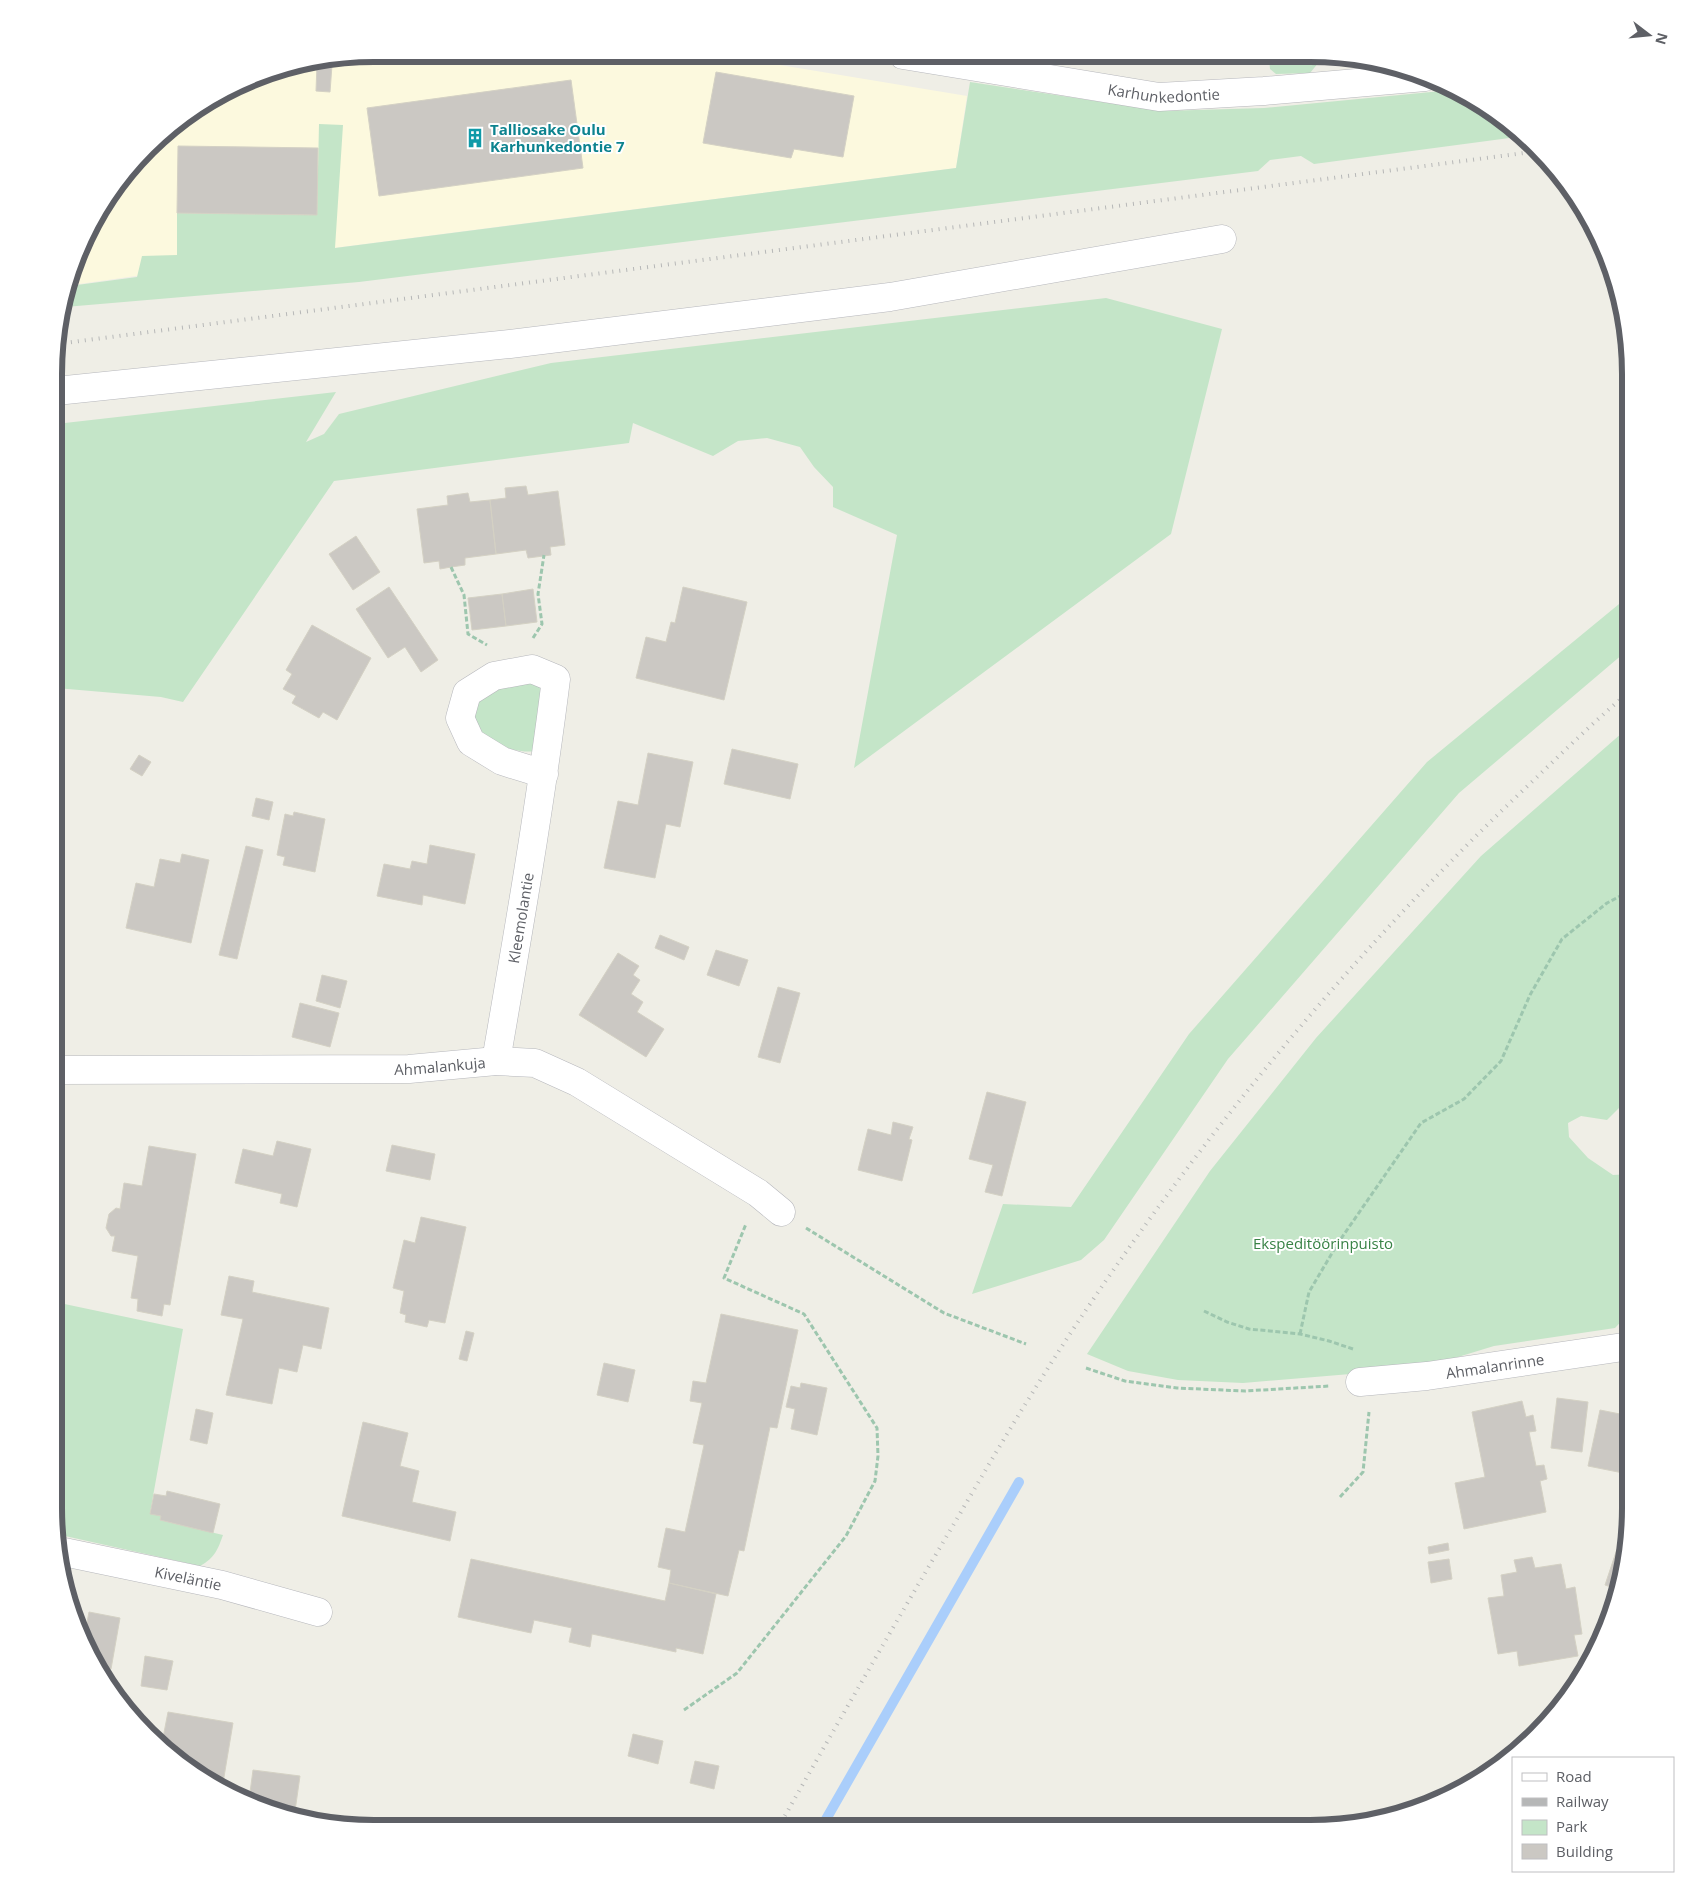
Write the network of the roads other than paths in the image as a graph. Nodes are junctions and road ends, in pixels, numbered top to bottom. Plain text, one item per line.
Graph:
1 (952, 63) edge
2 (1408, 78) edge
3 (1222, 239) dead end
4 (63, 389) edge
5 (544, 774) dead end
6 (496, 1061) junction
7 (63, 1070) edge
8 (781, 1212) road end
9 (1622, 1347) edge
10 (1368, 1381) road end
11 (66, 1552) edge
12 (318, 1612) dead end

1 - 2 street, Karhunkedontie
3 - 4 street
5 - 6 street, Kleemolantie
6 - 7 street, Ahmalankuja
6 - 8 street, Ahmalankuja
9 - 10 street, Ahmalanrinne
11 - 12 street, Kiveläntie

